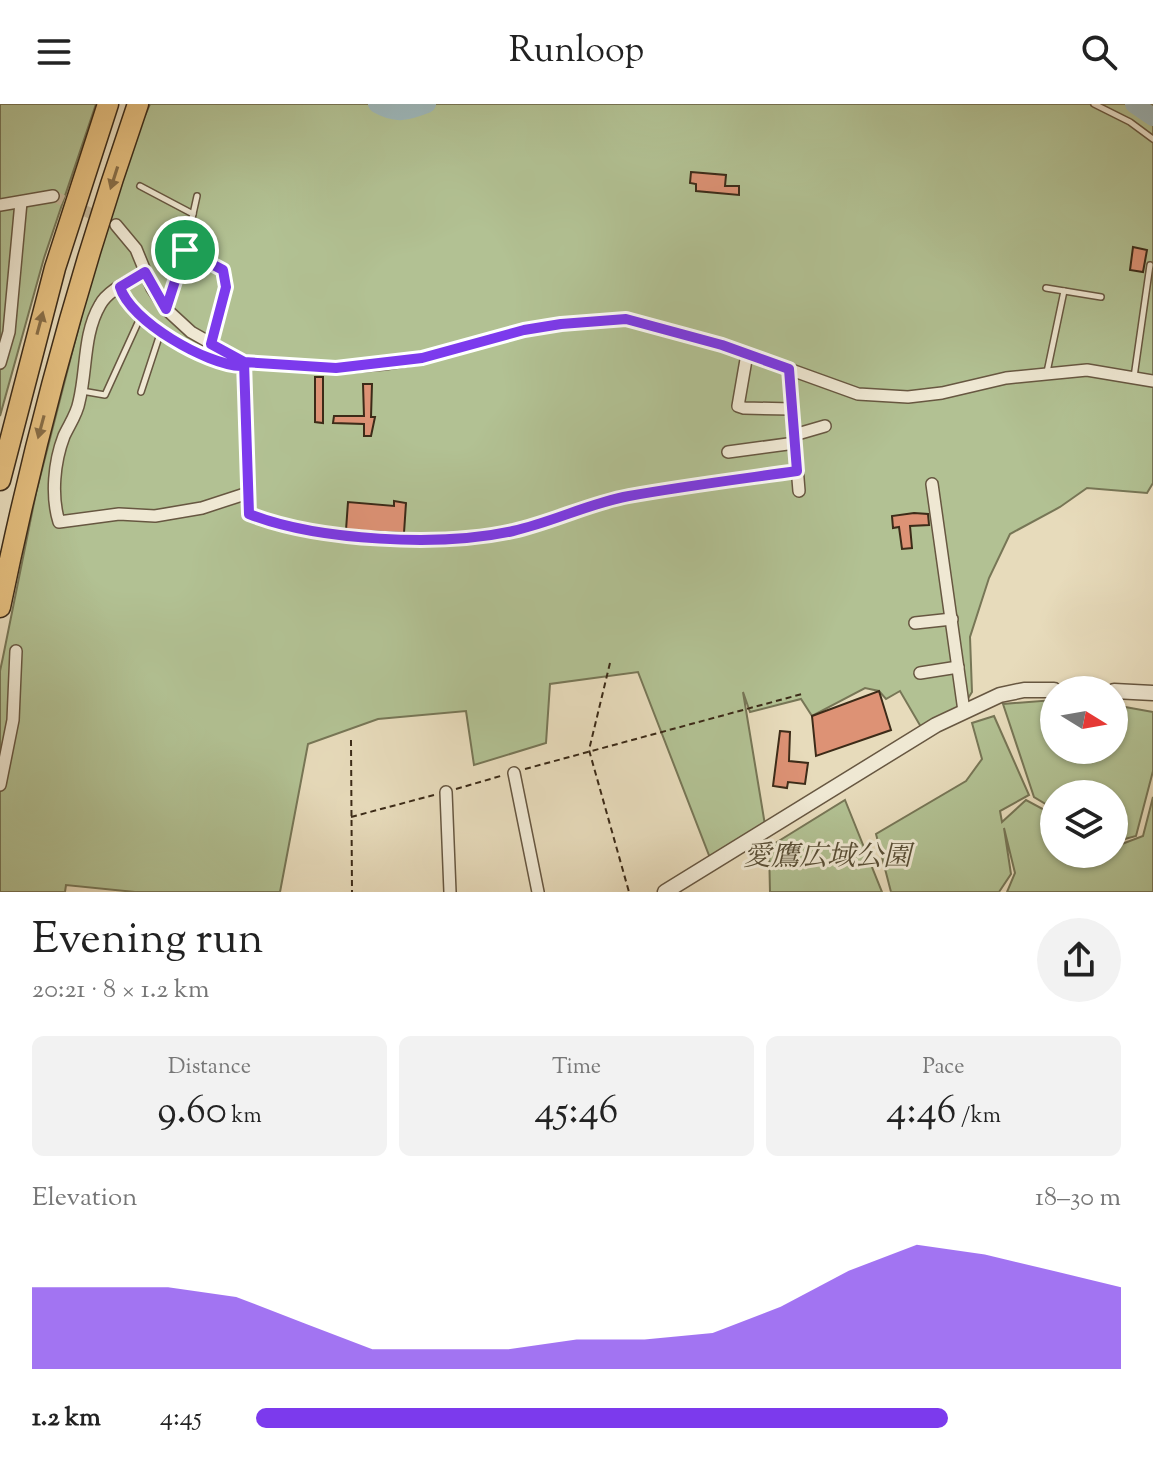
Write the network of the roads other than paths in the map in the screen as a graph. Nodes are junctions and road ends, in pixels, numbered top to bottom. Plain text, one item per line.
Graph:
1 (108, 104) edge
2 (138, 104) edge
3 (1094, 104) edge
4 (1153, 139) edge
5 (140, 186) dead end
6 (53, 196) tunnel mouth
7 (197, 196) dead end
8 (21, 202) junction
9 (0, 205) edge
10 (193, 214) junction
11 (116, 225) tunnel mouth
12 (185, 250) junction
13 (1150, 265) dead end
14 (145, 272) junction
15 (120, 287) junction
16 (1046, 288) dead end
17 (1064, 291) junction
18 (1101, 297) dead end
19 (166, 309) junction
20 (5, 313) edge
21 (141, 316) junction
22 (161, 331) junction
23 (211, 344) junction
24 (747, 354) junction
25 (1, 360) edge
26 (244, 362) junction
27 (789, 369) junction
28 (1047, 372) junction
29 (1134, 377) junction
30 (1153, 381) edge
31 (81, 391) junction
32 (141, 392) dead end
33 (792, 409) junction
34 (825, 426) dead end
35 (794, 439) junction
36 (728, 452) dead end
37 (797, 471) junction
38 (0, 480) edge
39 (932, 484) dead end
40 (799, 491) dead end
41 (248, 493) junction
42 (0, 607) edge
43 (952, 619) junction
44 (915, 623) dead end
45 (16, 651) dead end
46 (958, 667) junction
47 (920, 673) dead end
48 (1040, 690) edge
49 (1128, 692) edge
50 (1153, 693) edge
51 (964, 711) junction
52 (514, 773) road end
53 (0, 785) edge
54 (446, 792) road end
55 (450, 892) edge
56 (538, 892) edge
57 (665, 892) edge

38 -> 1 highway
2 -> 42 highway
3 - 4 lane
5 - 10 lane
6 - 8 street
7 - 10 lane
8 - 9 street
8 - 20 street
10 - 12 lane
11 - 14 street
12 - 19 lane
12 - 23 lane
13 - 29 lane
14 - 15 street
14 - 19 street
15 - 21 lane
15 - 31 street
16 - 17 lane
17 - 18 lane
17 - 28 lane
19 - 23 street
20 - 25 street
21 - 22 lane
21 - 31 lane
22 - 26 lane
22 - 32 lane
23 - 26 street
24 - 26 street
24 - 27 street
24 - 33 street
26 - 41 lane
27 - 28 street
27 - 33 street
28 - 29 street
29 - 30 street
31 - 41 street
33 - 35 street
34 - 35 street
35 - 36 street
35 - 37 street
37 - 40 street
37 - 41 lane
39 - 43 street
43 - 44 street
43 - 46 street
45 - 53 street
46 - 47 street
46 - 51 street
48 - 51 street
49 - 50 street
51 - 57 street
52 - 56 street
54 - 55 street

